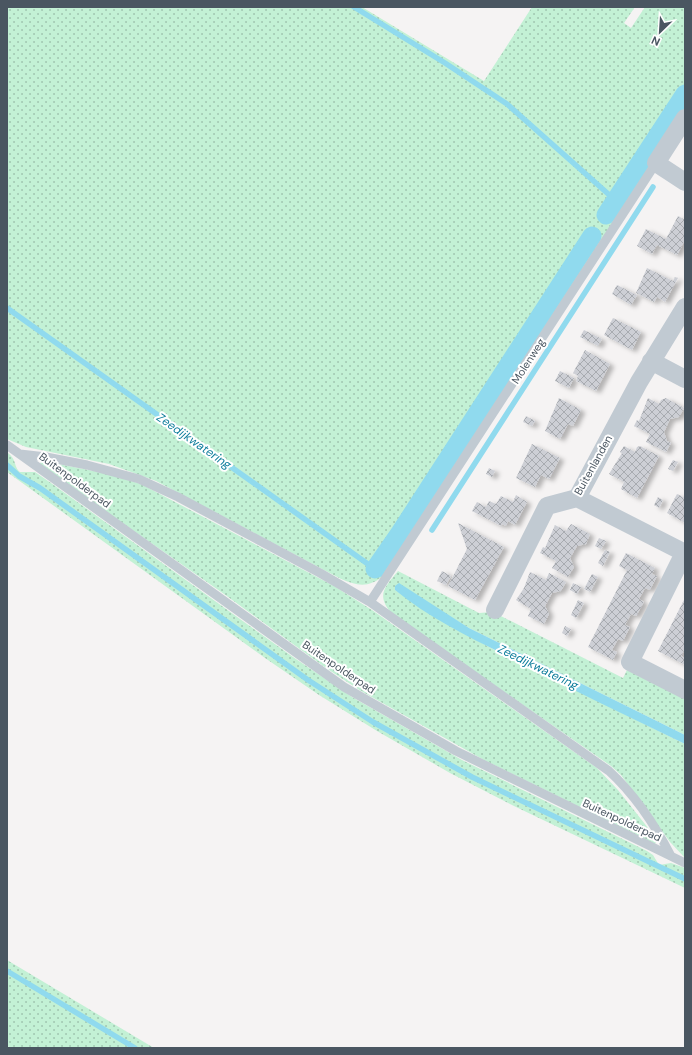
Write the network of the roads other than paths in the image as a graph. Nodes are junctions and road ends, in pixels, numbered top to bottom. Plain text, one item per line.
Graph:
1 (685, 118) edge
2 (656, 163) junction
3 (685, 182) edge
4 (685, 307) edge
5 (651, 361) junction
6 (685, 379) edge
7 (7, 446) edge
8 (19, 454) junction
9 (577, 498) junction
10 (685, 553) edge
11 (370, 602) junction
12 (495, 610) dead end
13 (685, 690) edge
14 (671, 856) junction
15 (685, 863) edge

1 - 2 street, Molenweg
2 - 3 street
2 - 11 lane, Molenweg
4 - 5 street, Buitenlanden
5 - 6 street
5 - 9 street, Buitenlanden
7 - 8 lane, Buitenpolderpad
8 - 11 lane
8 - 14 lane, Buitenpolderpad
9 - 10 street
9 - 12 street, Buitenlanden
10 - 13 street
11 - 14 lane
14 - 15 lane, Buitenpolderpad

